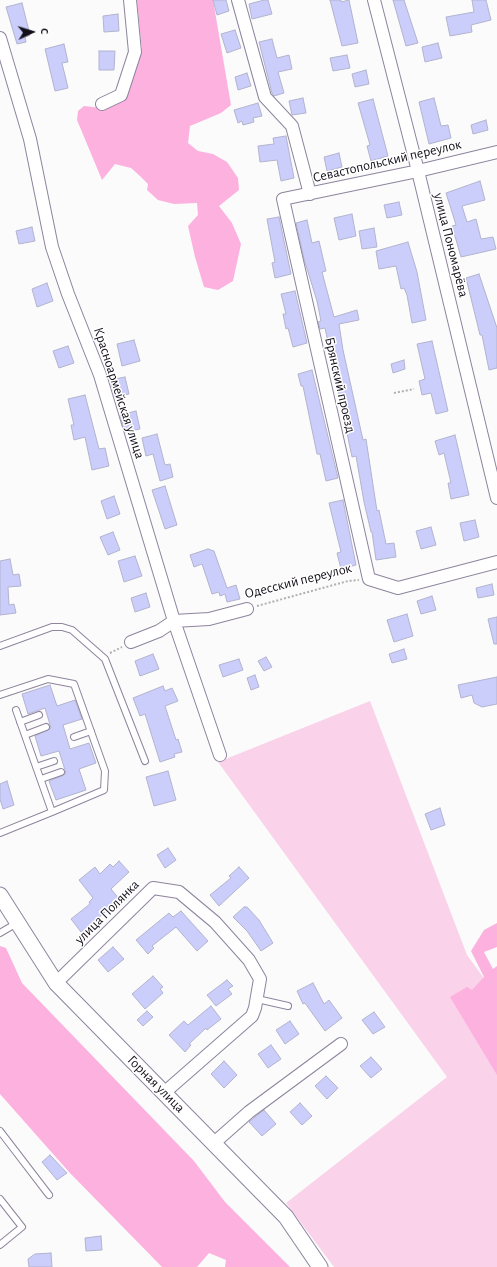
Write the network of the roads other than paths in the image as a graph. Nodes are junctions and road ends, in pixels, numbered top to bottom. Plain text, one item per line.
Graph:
1 (130, 0) edge
2 (238, 0) edge
3 (374, 0) edge
4 (0, 38) edge
5 (102, 104) dead end
6 (497, 152) edge
7 (418, 170) junction
8 (310, 194) junction
9 (283, 198) joint
10 (497, 498) edge
11 (497, 562) edge
12 (368, 579) joint
13 (247, 609) road end
14 (174, 621) junction
15 (132, 642) road end
16 (0, 646) edge
17 (0, 695) edge
18 (16, 710) dead end
19 (39, 715) dead end
20 (20, 722) junction
21 (46, 727) dead end
22 (91, 731) junction
23 (25, 735) junction
24 (74, 737) dead end
25 (220, 755) dead end
26 (54, 761) dead end
27 (145, 761) dead end
28 (36, 767) junction
29 (61, 772) dead end
30 (41, 779) junction
31 (52, 812) junction
32 (0, 833) edge
33 (0, 895) edge
34 (17, 923) junction
35 (0, 933) edge
36 (56, 983) junction
37 (257, 999) junction
38 (288, 1006) dead end
39 (340, 1044) dead end
40 (165, 1092) junction
41 (0, 1131) edge
42 (214, 1143) junction
43 (49, 1195) dead end
44 (0, 1199) edge
45 (0, 1245) edge
46 (320, 1267) edge

1 - 5 street
2 - 8 street
3 - 7 street, улица Пономарёва
4 - 14 street, Красноармейская улица
6 - 7 street, Севастопольский переулок
7 - 8 street, Севастопольский переулок
7 - 10 street, улица Пономарёва
8 - 9 street, Севастопольский переулок
9 - 12 street, Брянский проезд
11 - 12 street, Одесский переулок
13 - 14 street, Одесский переулок
14 - 15 street, Одесский переулок
14 - 25 street, Красноармейская улица
16 - 27 lane
17 - 22 lane
18 - 20 lane
19 - 20 lane
20 - 23 lane
21 - 23 lane
22 - 24 lane
22 - 31 lane
23 - 28 lane
26 - 28 lane
28 - 30 lane
29 - 30 lane
30 - 31 lane
31 - 32 lane
33 - 34 street, Горная улица
34 - 35 lane
34 - 36 street, Горная улица
36 - 37 street, улица Полянка
36 - 40 street, Горная улица
37 - 38 lane
37 - 40 street, улица Полянка
39 - 42 street
40 - 42 street, Горная улица
41 - 43 lane
42 - 46 street, Горная улица
44 - 45 lane

